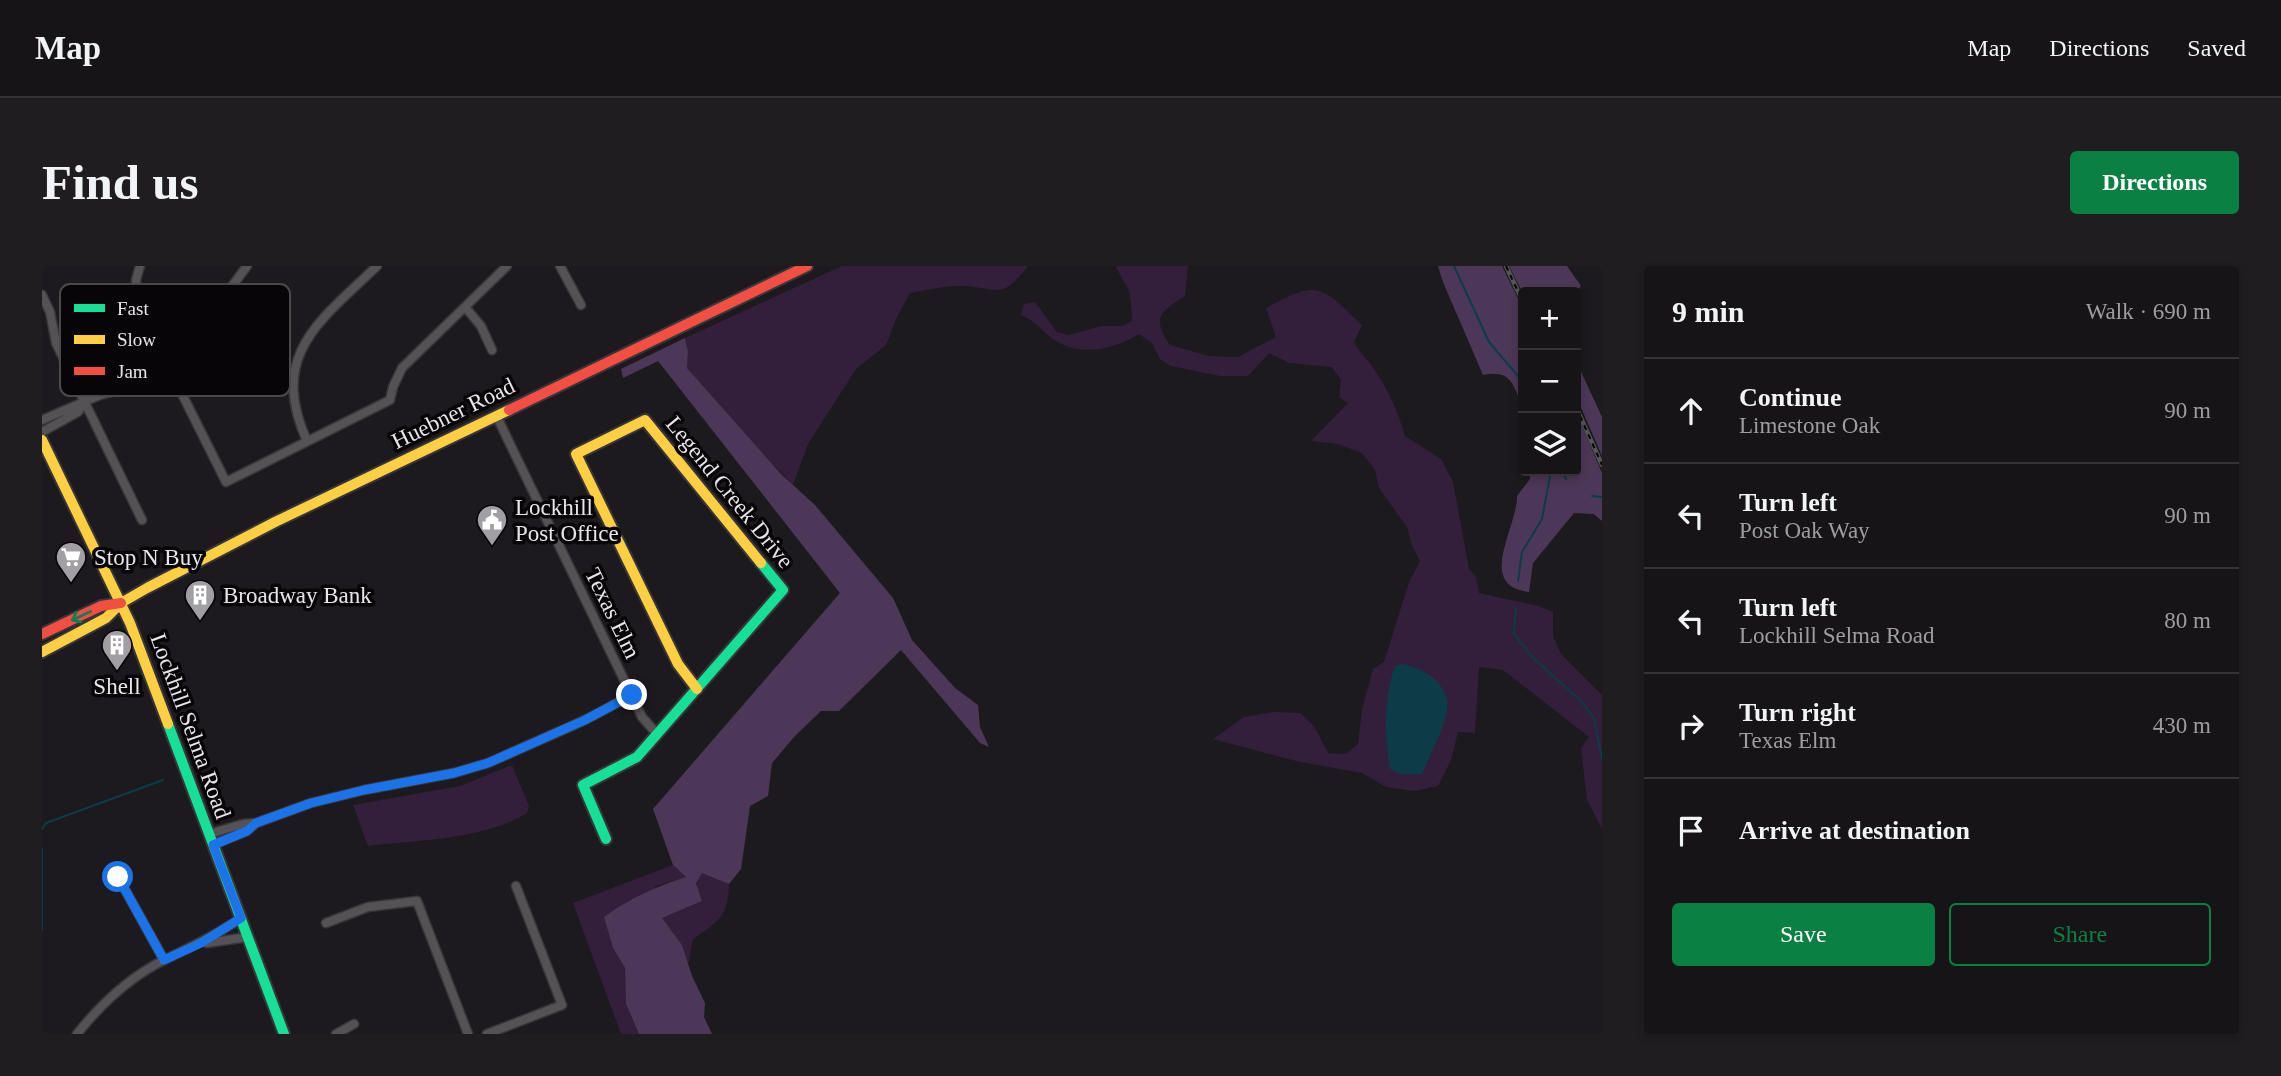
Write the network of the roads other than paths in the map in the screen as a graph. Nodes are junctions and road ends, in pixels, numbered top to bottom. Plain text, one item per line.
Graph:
1 (140, 266) edge
2 (247, 266) edge
3 (377, 266) edge
4 (508, 266) edge
5 (560, 266) edge
6 (807, 266) edge
7 (136, 284) edge
8 (234, 284) edge
9 (42, 295) edge
10 (581, 305) dead end
11 (465, 307) junction
12 (492, 350) dead end
13 (60, 352) edge
14 (81, 396) edge
15 (100, 396) edge
16 (183, 396) edge
17 (84, 403) junction
18 (496, 415) junction
19 (42, 420) edge
20 (42, 432) edge
21 (42, 440) edge
22 (307, 441) junction
23 (142, 520) dead end
24 (121, 603) junction
25 (42, 634) edge
26 (42, 652) edge
27 (697, 689) junction
28 (632, 695) junction
29 (657, 734) junction
30 (606, 839) dead end
31 (211, 840) junction
32 (118, 877) dead end
33 (516, 886) dead end
34 (241, 918) junction
35 (326, 923) dead end
36 (248, 937) junction
37 (201, 943) junction
38 (164, 960) junction
39 (354, 1024) dead end
40 (77, 1034) edge
41 (285, 1034) edge
42 (336, 1034) edge
43 (468, 1034) edge
44 (487, 1034) edge

1 - 7 street
2 - 8 street
3 - 22 street
4 - 11 street
5 - 10 street
6 - 18 main road, Huebner Road
9 - 13 street
11 - 12 street
11 - 22 street
14 - 17 street
15 - 17 street
16 - 22 street
17 - 19 street
17 - 20 street
17 - 23 street
18 - 24 main road, Huebner Road
18 - 28 street, Texas Elm
21 - 24 main road, Lockhill Selma Road
24 -> 25 main road, Huebner Road
24 - 26 main road, Huebner Road
24 - 31 main road, Lockhill Selma Road
27 - 27 main road, Legend Creek Drive
27 - 29 main road
28 - 29 street
28 - 31 street, Texas Elm
29 - 30 main road
31 - 34 main road, Lockhill Selma Road
32 - 38 street
33 - 44 street
34 - 36 main road, Lockhill Selma Road
34 - 37 street
35 - 43 street
36 - 37 street
36 - 41 main road, Lockhill Selma Road
37 - 38 street
38 - 40 street
39 - 42 street

